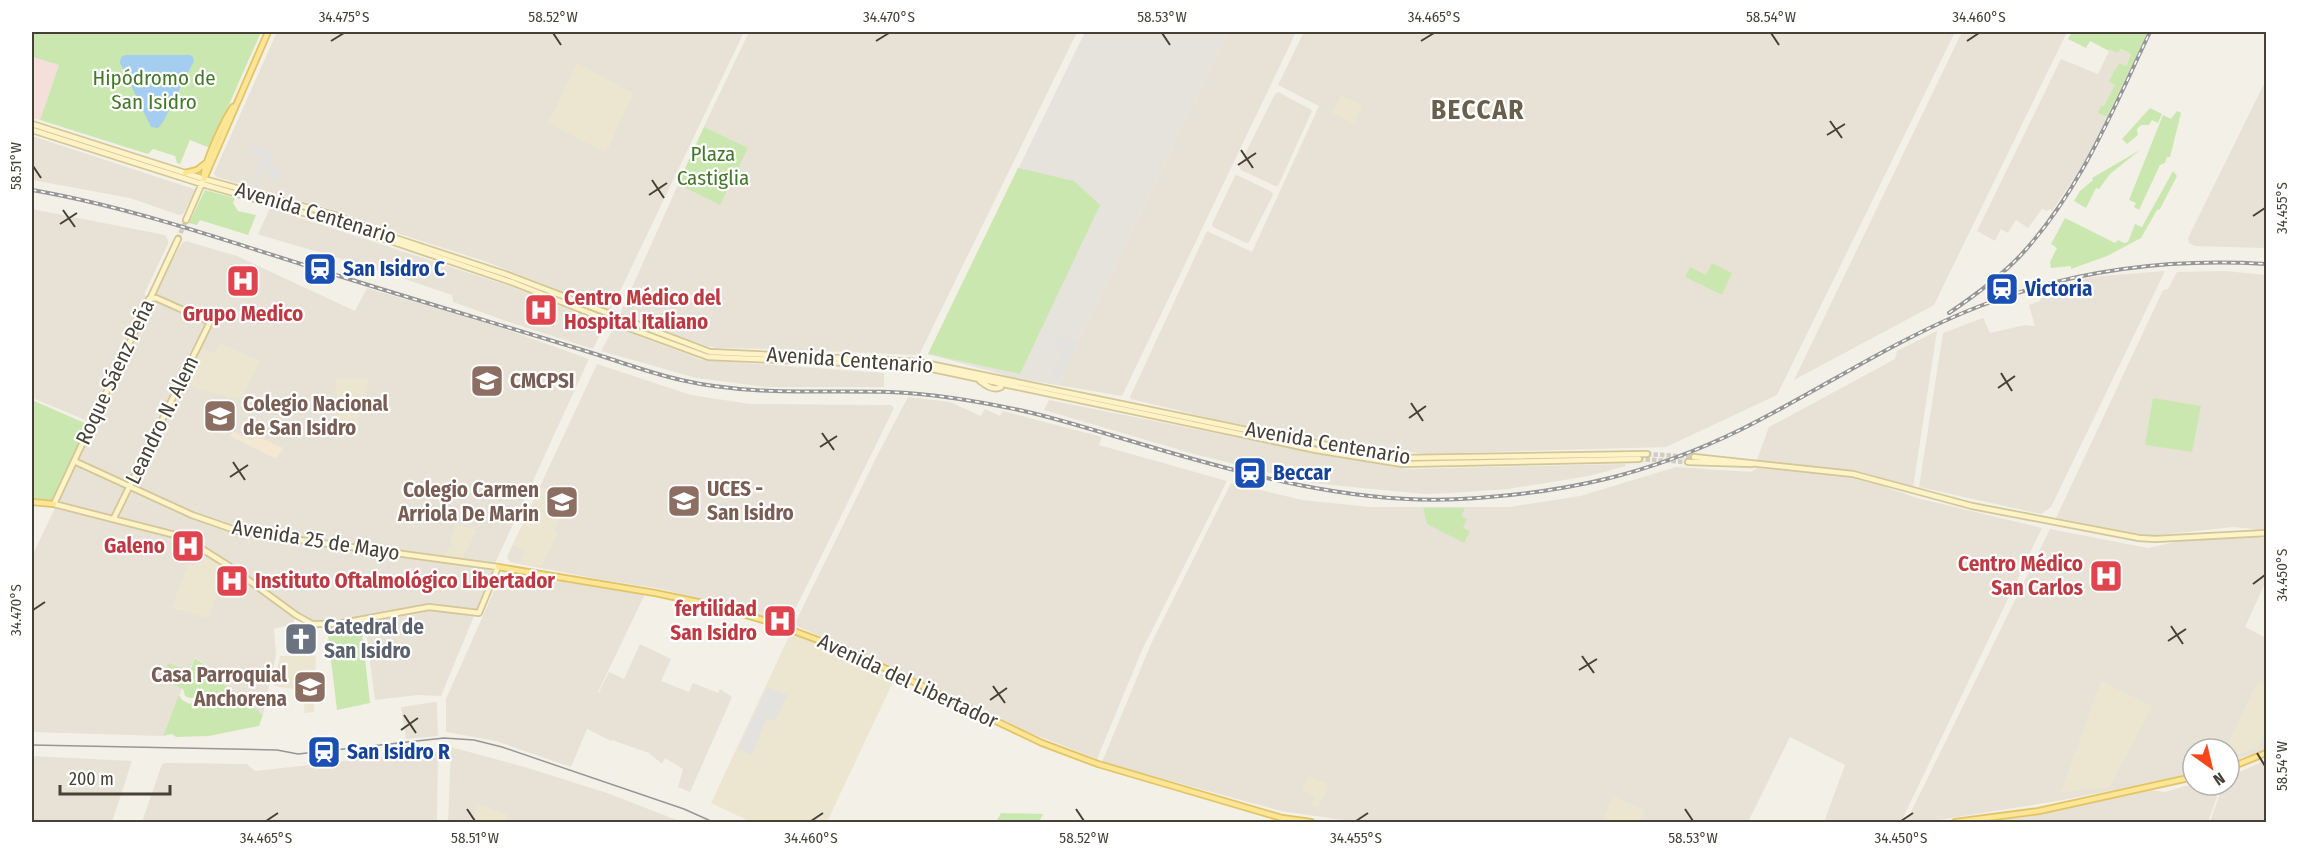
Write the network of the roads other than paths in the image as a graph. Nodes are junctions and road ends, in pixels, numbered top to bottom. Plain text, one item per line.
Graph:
1 (268, 32) edge
2 (235, 105) junction
3 (32, 124) edge
4 (32, 130) edge
5 (209, 158) junction
6 (185, 173) junction
7 (203, 182) junction
8 (186, 220) tunnel mouth
9 (177, 239) tunnel mouth
10 (156, 284) junction
11 (156, 298) junction
12 (147, 301) junction
13 (1002, 382) junction
14 (1647, 454) tunnel mouth
15 (1694, 457) tunnel mouth
16 (1639, 459) tunnel mouth
17 (74, 461) junction
18 (1688, 462) tunnel mouth
19 (1753, 464) junction
20 (129, 487) junction
21 (32, 502) edge
22 (54, 504) junction
23 (114, 518) junction
24 (2266, 533) edge
25 (498, 567) junction
26 (2266, 753) edge
27 (2241, 763) edge
28 (2181, 780) edge
29 (1311, 822) edge
30 (1955, 822) edge

1 - 2 main road
2 - 5 main road
2 - 7 main road
3 - 6 main road
4 - 7 main road
5 - 6 main road
5 - 7 main road
6 - 7 main road
7 - 8 main road
7 - 13 main road, Avenida Centenario
7 - 13 main road, Avenida Centenario
9 - 10 main road, Roque Sáenz Peña
10 - 11 main road
10 - 12 main road, Roque Sáenz Peña
11 - 12 main road
11 - 20 main road, Leandro N. Alem
12 - 17 main road, Roque Sáenz Peña
13 - 14 main road, Avenida Centenario
13 - 16 main road, Avenida Centenario
15 - 19 main road
17 - 20 main road, Avenida 25 de Mayo
17 - 22 main road, Roque Sáenz Peña
18 - 19 main road
19 - 24 main road
20 - 23 main road, Leandro N. Alem
20 - 25 main road, Avenida 25 de Mayo
21 - 22 main road
22 - 23 main road
23 - 25 main road
25 - 29 main road, Avenida del Libertador
26 - 27 main road
28 - 30 main road

